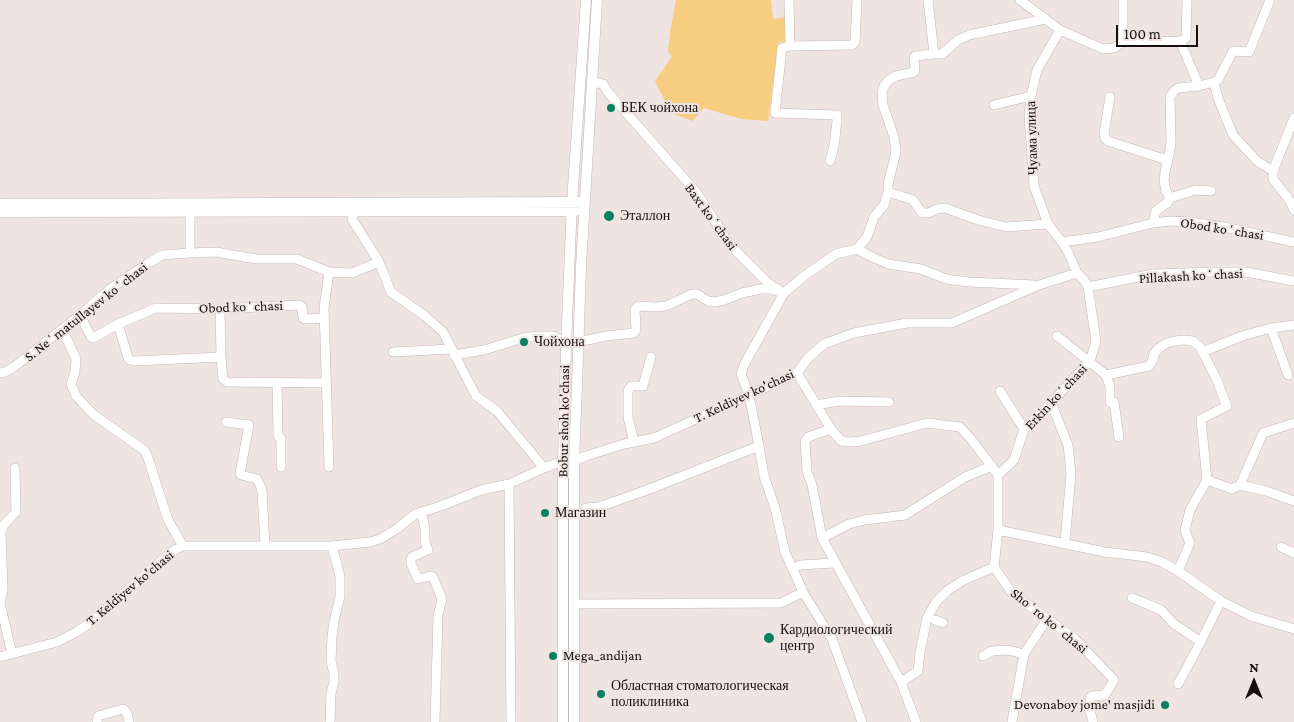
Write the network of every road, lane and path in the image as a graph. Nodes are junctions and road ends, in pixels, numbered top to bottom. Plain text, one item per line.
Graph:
1 (586, 0) edge
2 (596, 0) edge
3 (789, 0) edge
4 (857, 0) edge
5 (928, 0) edge
6 (1020, 0) edge
7 (1123, 0) edge
8 (1187, 0) edge
9 (1270, 0) edge
10 (1046, 19) junction
11 (1060, 30) junction
12 (1180, 41) junction
13 (1123, 42) junction
14 (790, 46) junction
15 (934, 54) junction
16 (592, 82) junction
17 (1214, 82) junction
18 (1199, 86) junction
19 (1030, 96) junction
20 (1110, 97) dead end
21 (994, 105) dead end
22 (1294, 119) edge
23 (1167, 160) junction
24 (830, 161) dead end
25 (1273, 171) junction
26 (1211, 191) dead end
27 (888, 192) junction
28 (1170, 198) junction
29 (0, 204) edge
30 (572, 206) junction
31 (584, 206) junction
32 (359, 208) junction
33 (1294, 210) edge
34 (0, 212) edge
35 (190, 212) junction
36 (1153, 223) junction
37 (1048, 224) junction
38 (1062, 242) junction
39 (1294, 242) edge
40 (856, 249) junction
41 (190, 253) junction
42 (379, 262) junction
43 (329, 272) junction
44 (1077, 273) junction
45 (1294, 281) edge
46 (1039, 285) junction
47 (1088, 287) junction
48 (784, 293) junction
49 (220, 309) junction
50 (80, 315) junction
51 (324, 318) junction
52 (118, 324) junction
53 (1294, 325) edge
54 (1271, 328) junction
55 (62, 329) junction
56 (1057, 336) dead end
57 (578, 340) junction
58 (566, 342) junction
59 (393, 352) dead end
60 (453, 352) junction
61 (1202, 352) junction
62 (221, 357) junction
63 (651, 357) dead end
64 (1090, 362) junction
65 (0, 373) edge
66 (797, 373) junction
67 (1106, 375) junction
68 (1288, 376) dead end
69 (277, 383) junction
70 (326, 383) junction
71 (1000, 391) dead end
72 (749, 395) junction
73 (889, 402) dead end
74 (1051, 403) junction
75 (816, 405) junction
76 (226, 422) dead end
77 (1294, 423) edge
78 (831, 429) junction
79 (1024, 429) junction
80 (1119, 437) dead end
81 (634, 442) junction
82 (759, 446) junction
83 (563, 461) junction
84 (574, 461) junction
85 (992, 466) junction
86 (281, 467) dead end
87 (329, 467) dead end
88 (16, 468) dead end
89 (544, 468) junction
90 (998, 475) junction
91 (1207, 480) junction
92 (509, 484) junction
93 (1240, 485) junction
94 (1294, 502) edge
95 (586, 508) dead end
96 (422, 512) junction
97 (998, 530) junction
98 (822, 538) junction
99 (1, 542) edge
100 (1064, 543) junction
101 (183, 546) junction
102 (265, 546) junction
103 (332, 546) junction
104 (1281, 547) dead end
105 (1294, 553) edge
106 (834, 562) junction
107 (994, 567) junction
108 (792, 568) junction
109 (1178, 571) junction
110 (2, 590) edge
111 (803, 592) junction
112 (1132, 598) dead end
113 (1221, 601) junction
114 (574, 604) junction
115 (1047, 619) junction
116 (1294, 630) edge
117 (1201, 642) junction
118 (12, 654) junction
119 (1024, 654) junction
120 (983, 656) dead end
121 (0, 657) edge
122 (901, 682) junction
123 (1178, 684) dead end
124 (97, 722) edge
125 (129, 722) edge
126 (330, 722) edge
127 (435, 722) edge
128 (511, 722) edge
129 (563, 722) edge
130 (574, 722) edge
131 (862, 722) edge
132 (916, 722) edge
133 (1012, 722) edge
134 (1094, 722) edge

1 - 30 main road, Bobur shoh ko'chasi
2 - 16 main road, Bobur shoh ko'chasi
3 - 14 street
4 - 14 street
5 - 15 street
6 - 10 street
7 - 13 street
8 - 12 street
9 - 17 street
10 - 11 street
10 - 15 street
11 - 13 street
11 - 19 street, Чуама улица
12 - 13 street
12 - 18 street
14 - 24 street
15 - 27 street
16 - 31 main road, Bobur shoh ko'chasi
16 - 48 street, Baxt koʻchasi
17 - 18 street
17 - 25 street
18 - 23 street
19 - 21 street
19 - 37 street, Чуама улица
20 - 23 street
22 - 25 street
23 - 28 street
25 - 33 street
26 - 28 street
27 - 37 street
27 - 40 street
28 - 36 street
29 - 32 main road
30 - 31 main road
30 - 32 main road
30 - 58 main road, Bobur shoh ko'chasi
31 - 57 main road, Bobur shoh ko'chasi
32 - 35 main road
32 - 42 street
34 - 35 main road
35 - 41 street
36 - 38 street, Obod koʻchasi
36 - 39 street, Obod koʻchasi
37 - 38 street, Чуама улица
38 - 44 street, Чуама улица
40 - 46 street
40 - 48 street
41 - 43 street, S. Neʻmatullayev koʻchasi
41 - 50 street, S. Neʻmatullayev koʻchasi
42 - 43 street, S. Neʻmatullayev koʻchasi
42 - 60 street
43 - 51 street
44 - 46 street, T. Keldiyev ko'chasi
44 - 47 street, Чуама улица
45 - 47 street, Pillakash koʻchasi
46 - 66 street, T. Keldiyev ko'chasi
47 - 64 street, Erkin koʻchasi
48 - 57 street
48 - 72 street
49 - 51 street, Obod koʻchasi
49 - 52 street, Obod koʻchasi
49 - 62 street
50 - 52 street, Obod koʻchasi
50 - 55 street, S. Neʻmatullayev koʻchasi
51 - 70 street
52 - 62 street
53 - 54 street
54 - 61 street
54 - 68 street
55 - 65 street, S. Neʻmatullayev koʻchasi
55 - 101 street
56 - 64 street
57 - 84 main road, Bobur shoh ko'chasi
58 - 60 street
58 - 83 main road, Bobur shoh ko'chasi
59 - 60 street
60 - 89 street
61 - 67 street
61 - 91 street
62 - 69 street
63 - 81 street
64 - 67 street
64 - 74 street, Erkin koʻchasi
66 - 72 street, T. Keldiyev ko'chasi
66 - 75 street
67 - 80 street
69 - 70 street
69 - 86 street
70 - 87 street
71 - 79 street
72 - 81 street, T. Keldiyev ko'chasi
72 - 82 street
73 - 75 street
74 - 79 street, Erkin koʻchasi
74 - 100 street
75 - 78 street
76 - 102 street
77 - 93 street
78 - 85 street
78 - 98 street
79 - 90 street, Erkin koʻchasi
81 - 84 street, T. Keldiyev ko'chasi
82 - 95 street
82 - 108 street
83 - 89 street, T. Keldiyev ko'chasi
83 - 129 main road, Bobur shoh ko'chasi
84 - 114 main road, Bobur shoh ko'chasi
85 - 90 street
85 - 98 street
88 - 99 street
89 - 92 street, T. Keldiyev ko'chasi
90 - 97 street
91 - 93 street
91 - 109 street
92 - 96 street, T. Keldiyev ko'chasi
92 - 128 street
93 - 94 street
96 - 103 street, T. Keldiyev ko'chasi
96 - 127 street
97 - 100 street
97 - 107 street
98 - 106 street
99 - 110 street
100 - 109 street
101 - 102 street, T. Keldiyev ko'chasi
101 - 118 street, T. Keldiyev ko'chasi
102 - 103 street, T. Keldiyev ko'chasi
103 - 126 street
104 - 105 street
106 - 108 street
106 - 122 street
107 - 115 street, Shoʻro koʻchasi
107 - 122 street
108 - 111 street
109 - 113 street
110 - 118 street
111 - 114 street
111 - 131 street
112 - 117 street
113 - 116 street
113 - 117 street
114 - 130 main road, Bobur shoh ko'chasi
115 - 119 street
115 - 134 street, Shoʻro koʻchasi
117 - 123 street
118 - 121 street, T. Keldiyev ko'chasi
119 - 120 street
119 - 133 street
122 - 132 street
124 - 125 street

